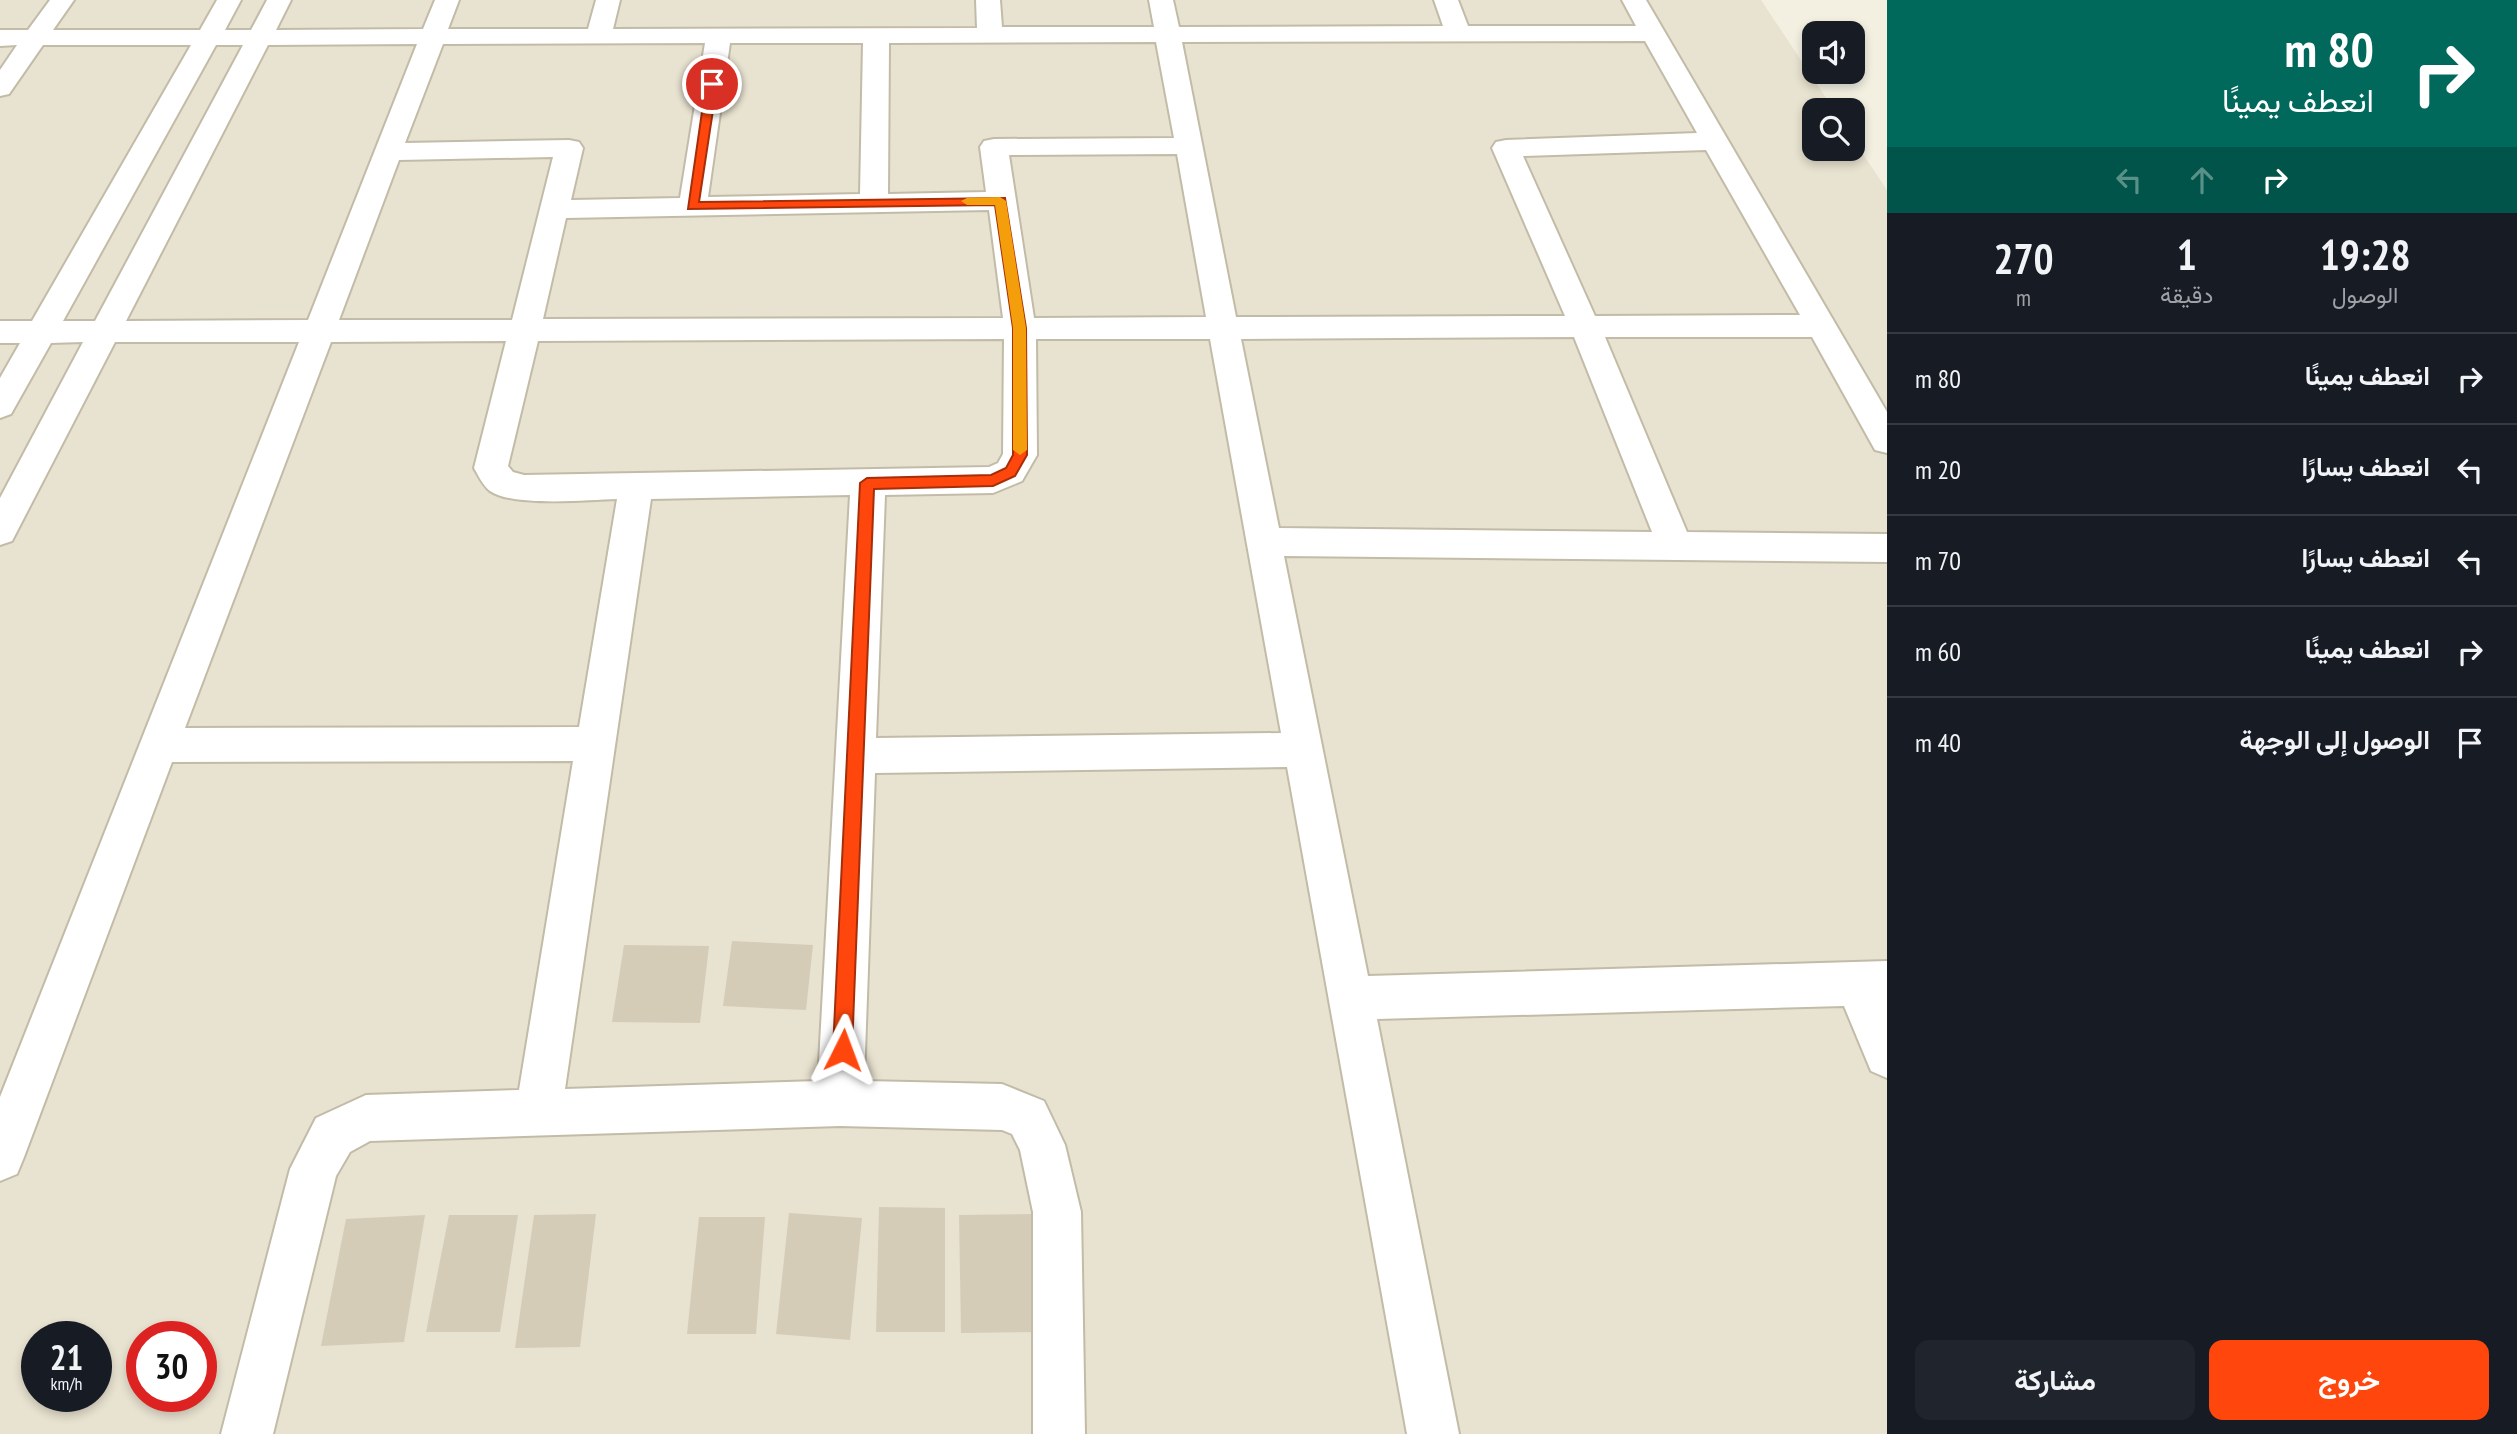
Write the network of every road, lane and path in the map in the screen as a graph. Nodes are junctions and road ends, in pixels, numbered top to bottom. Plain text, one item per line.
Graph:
1 (62, 0) edge
2 (229, 0) edge
3 (279, 0) edge
4 (447, 0) edge
5 (608, 0) edge
6 (989, 0) edge
7 (1446, 0) edge
8 (1634, 0) edge
9 (1164, 17) edge
10 (1458, 33) junction
11 (1653, 33) junction
12 (876, 35) junction
13 (990, 35) junction
14 (599, 36) junction
15 (719, 36) junction
16 (208, 37) junction
17 (259, 37) junction
18 (433, 37) junction
19 (0, 38) edge
20 (35, 38) junction
21 (0, 88) edge
22 (1714, 141) junction
23 (1189, 146) junction
24 (388, 152) junction
25 (1000, 201) junction
26 (874, 203) junction
27 (693, 206) junction
28 (555, 209) junction
29 (1821, 326) junction
30 (1585, 327) junction
31 (1020, 328) junction
32 (1223, 328) junction
33 (526, 330) junction
34 (105, 331) junction
35 (319, 331) junction
36 (0, 332) edge
37 (42, 332) junction
38 (0, 406) edge
39 (1887, 441) edge
40 (867, 483) junction
41 (636, 485) junction
42 (0, 531) edge
43 (1264, 542) junction
44 (1675, 546) junction
45 (1887, 548) edge
46 (596, 744) junction
47 (159, 745) junction
48 (1304, 750) junction
49 (857, 756) junction
50 (1872, 984) edge
51 (1350, 998) junction
52 (1887, 1055) edge
53 (840, 1103) junction
54 (538, 1114) junction
55 (0, 1157) edge
56 (247, 1434) edge
57 (1059, 1434) edge
58 (1433, 1434) edge

1 - 20 street
2 - 16 street
3 - 17 street
4 - 18 street
5 - 14 street
6 - 13 street
7 - 10 street
8 - 11 street
9 - 10 street
9 - 13 street
9 - 23 street
10 - 11 street
11 - 22 street
12 - 13 street
12 - 15 street
12 - 26 street
14 - 15 street
14 - 18 street
15 - 27 street
16 - 17 street
16 - 20 street
16 - 37 street
17 - 18 street
17 - 34 street
18 - 24 street
19 - 20 street
20 - 21 street
22 - 29 street
22 - 30 street
23 - 25 street
23 - 32 street
24 - 28 street
24 - 35 street
25 - 26 street
25 - 31 street
26 - 27 street
27 - 28 street
28 - 33 street
29 - 30 street
29 - 39 street
30 - 32 street
30 - 44 street
31 - 32 street
31 - 33 street
31 - 40 street
32 - 43 street
33 - 35 street
33 - 41 street
34 - 35 street
34 - 37 street
34 - 42 street
35 - 47 street
36 - 37 street
37 - 38 street
40 - 41 street
40 - 49 street
41 - 46 street
43 - 44 street
43 - 48 street
44 - 45 street
46 - 47 street
46 - 54 street
47 - 55 street
48 - 49 street
48 - 51 street
49 - 53 street
50 - 51 street
50 - 52 street
51 - 58 street
53 - 54 street
53 - 57 street
54 - 56 street

